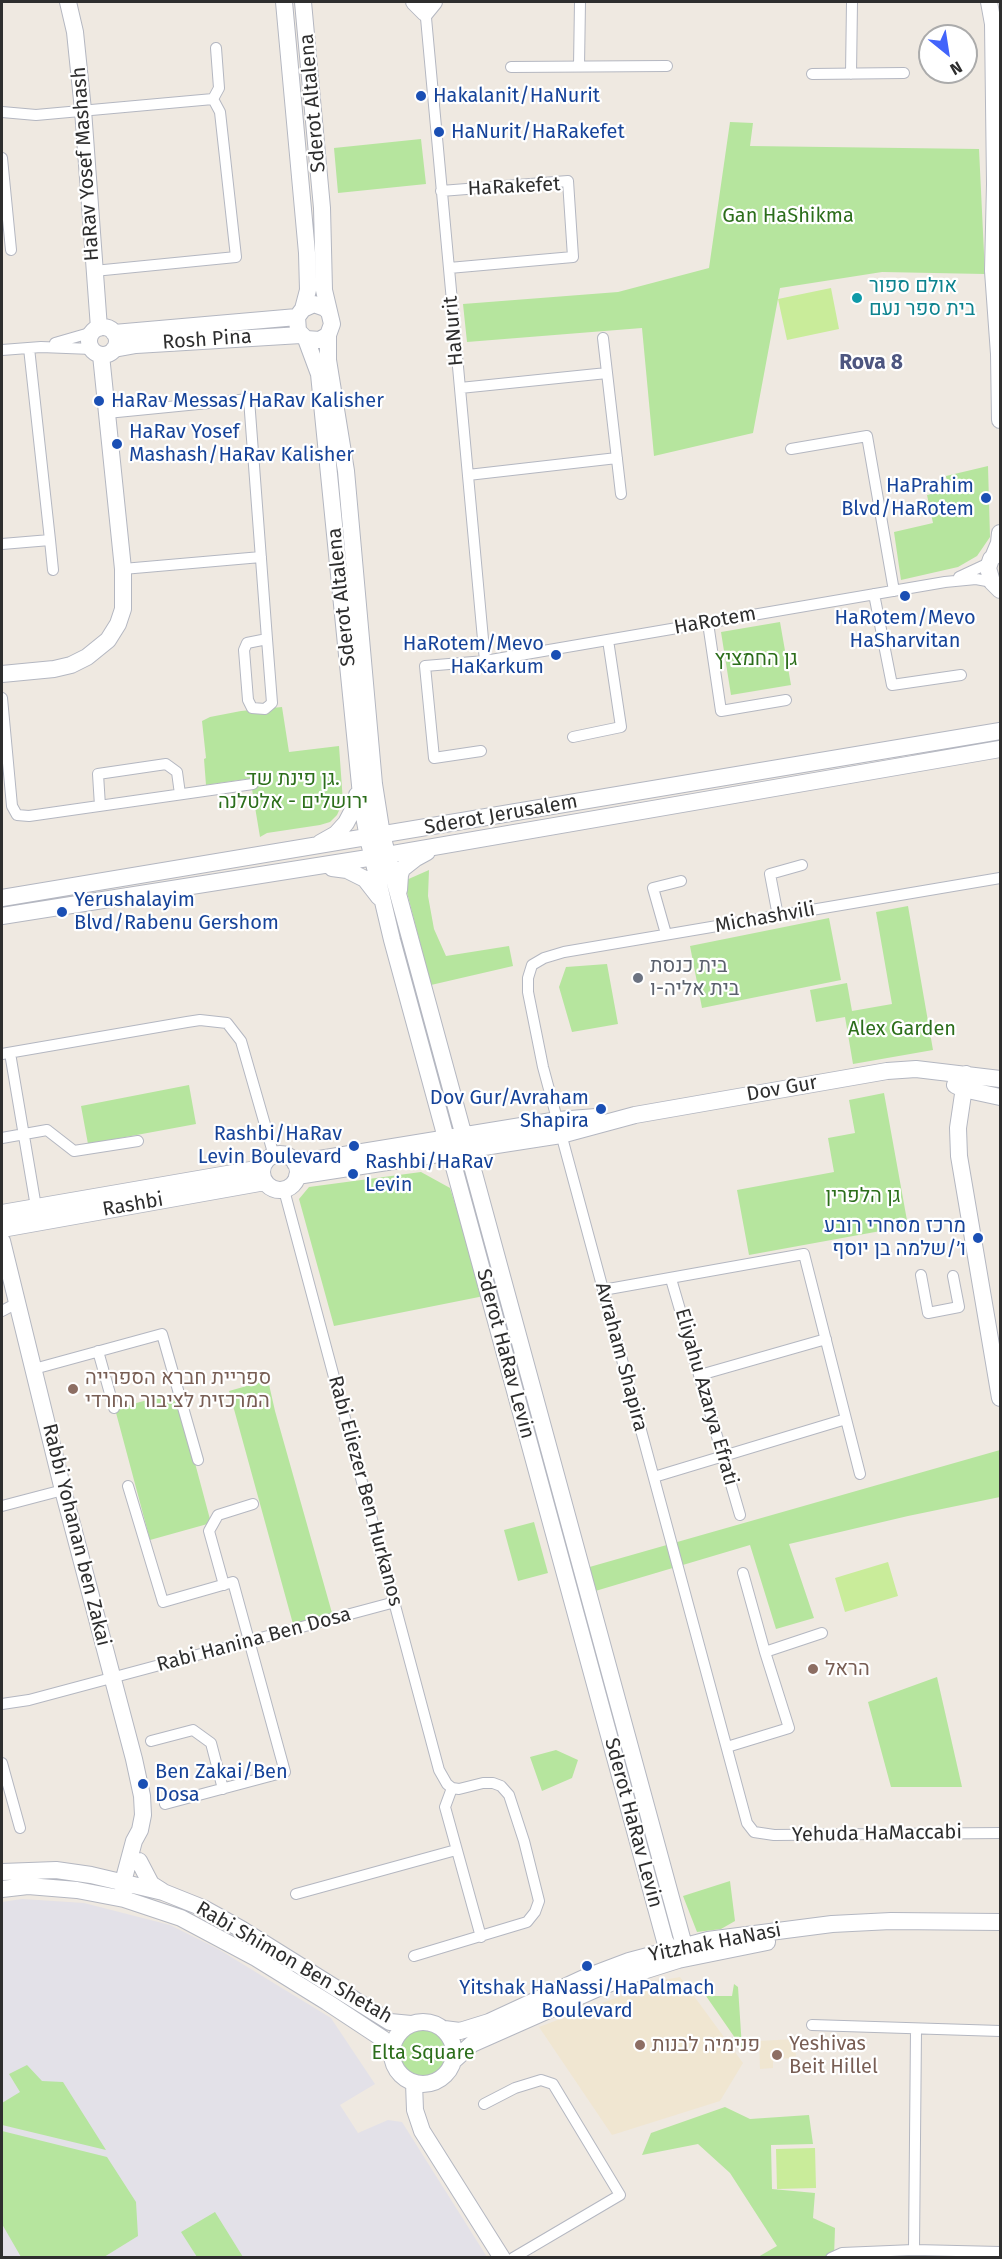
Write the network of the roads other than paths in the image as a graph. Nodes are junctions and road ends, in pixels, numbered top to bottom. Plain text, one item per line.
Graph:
1 (68, 2) edge
2 (284, 2) edge
3 (303, 2) edge
4 (316, 2) edge
5 (580, 2) edge
6 (852, 2) edge
7 (989, 2) edge
8 (424, 4) edge
9 (308, 40) junction
10 (216, 48) dead end
11 (579, 66) junction
12 (666, 66) dead end
13 (512, 67) dead end
14 (904, 73) dead end
15 (812, 74) dead end
16 (851, 74) junction
17 (213, 99) junction
18 (82, 110) junction
19 (2, 112) edge
20 (2, 158) edge
21 (441, 191) junction
22 (3, 192) edge
23 (11, 250) dead end
24 (449, 268) junction
25 (94, 271) junction
26 (329, 312) junction
27 (300, 313) junction
28 (328, 334) junction
29 (303, 337) junction
30 (603, 338) dead end
31 (102, 341) junction
32 (35, 347) junction
33 (2, 350) edge
34 (607, 374) junction
35 (460, 388) junction
36 (107, 413) junction
37 (1000, 420) edge
38 (792, 449) dead end
39 (617, 458) junction
40 (468, 475) junction
41 (621, 494) dead end
42 (1000, 533) edge
43 (50, 540) junction
44 (2, 544) edge
45 (261, 557) junction
46 (995, 557) edge
47 (123, 569) junction
48 (53, 570) dead end
49 (945, 582) junction
50 (996, 586) edge
51 (894, 591) junction
52 (874, 594) junction
53 (708, 623) junction
54 (267, 639) junction
55 (608, 640) junction
56 (485, 661) junction
57 (2, 674) edge
58 (961, 675) dead end
59 (2, 698) edge
60 (786, 700) dead end
61 (1000, 720) edge
62 (1000, 731) edge
63 (979, 735) junction
64 (573, 737) dead end
65 (1000, 750) edge
66 (481, 751) dead end
67 (360, 782) junction
68 (253, 784) dead end
69 (180, 794) junction
70 (376, 798) junction
71 (100, 806) junction
72 (433, 826) junction
73 (375, 836) junction
74 (442, 846) junction
75 (309, 848) junction
76 (380, 856) junction
77 (802, 865) dead end
78 (319, 866) junction
79 (1000, 878) edge
80 (681, 880) dead end
81 (2, 898) edge
82 (391, 900) junction
83 (2, 916) edge
84 (778, 916) junction
85 (666, 934) junction
86 (532, 965) joint
87 (6, 1053) edge
88 (1000, 1079) edge
89 (964, 1082) junction
90 (994, 1096) edge
91 (438, 1104) junction
92 (959, 1119) junction
93 (560, 1128) junction
94 (24, 1134) junction
95 (2, 1138) edge
96 (138, 1141) dead end
97 (457, 1144) junction
98 (497, 1144) junction
99 (418, 1150) junction
100 (267, 1169) junction
101 (296, 1169) junction
102 (456, 1174) junction
103 (475, 1177) junction
104 (284, 1190) junction
105 (36, 1207) junction
106 (2, 1213) edge
107 (2, 1229) edge
108 (2, 1241) edge
109 (921, 1275) dead end
110 (953, 1276) dead end
111 (671, 1278) junction
112 (603, 1290) junction
113 (17, 1303) junction
114 (2, 1311) edge
115 (826, 1340) junction
116 (98, 1351) junction
117 (34, 1369) junction
118 (700, 1375) junction
119 (1000, 1398) edge
120 (114, 1408) dead end
121 (846, 1419) junction
122 (723, 1456) junction
123 (198, 1460) dead end
124 (860, 1474) dead end
125 (654, 1477) junction
126 (128, 1486) dead end
127 (63, 1490) junction
128 (253, 1504) dead end
129 (2, 1506) edge
130 (740, 1515) dead end
131 (743, 1573) dead end
132 (224, 1585) junction
133 (395, 1602) junction
134 (822, 1633) dead end
135 (250, 1641) junction
136 (765, 1652) junction
137 (112, 1678) junction
138 (2, 1703) edge
139 (2, 1713) edge
140 (151, 1741) dead end
141 (727, 1747) junction
142 (2, 1763) edge
143 (452, 1788) junction
144 (223, 1789) junction
145 (165, 1804) dead end
146 (20, 1828) dead end
147 (754, 1832) joint
148 (1000, 1833) edge
149 (456, 1851) junction
150 (135, 1859) junction
151 (2, 1872) edge
152 (91, 1875) junction
153 (2, 1889) edge
154 (126, 1889) junction
155 (163, 1892) junction
156 (296, 1894) dead end
157 (1000, 1922) edge
158 (669, 1923) junction
159 (1000, 1933) edge
160 (481, 1937) junction
161 (708, 1940) junction
162 (677, 1952) junction
163 (414, 1956) dead end
164 (645, 1956) junction
165 (411, 2024) junction
166 (812, 2025) dead end
167 (444, 2029) junction
168 (916, 2029) junction
169 (1000, 2031) edge
170 (392, 2051) junction
171 (453, 2061) junction
172 (422, 2083) junction
173 (484, 2104) dead end
174 (915, 2250) junction
175 (1000, 2252) edge
176 (502, 2258) edge
177 (513, 2258) edge
178 (831, 2258) edge

1 - 18 main road, HaRav Yosef Mashash
2 - 27 main road, Sderot Altalena
3 - 9 main road, Sderot Altalena
4 - 9 main road
5 - 11 street
6 - 16 street
7 - 37 main road
8 - 21 street, HaNurit
9 - 26 main road, Sderot Altalena
10 - 17 street
11 - 12 street
11 - 13 street
14 - 16 street
15 - 16 street
17 - 18 street
17 - 25 street
18 - 19 street
18 - 25 main road, HaRav Yosef Mashash
20 - 22 street
21 - 24 street, HaNurit
21 - 24 street, HaRakefet
22 - 23 street
24 - 35 street, HaNurit
25 - 31 main road, HaRav Yosef Mashash
26 - 27 main road
26 - 28 main road
27 - 29 main road
27 - 31 main road, Rosh Pina
28 - 29 main road
28 - 70 main road, Sderot Altalena
29 - 31 main road, Rosh Pina
29 - 67 main road, Sderot Altalena
30 - 34 street
31 - 32 street, Rosh Pina
31 - 32 street, Rosh Pina
31 - 36 main road, HaRav Yosef Mashash
32 - 33 street, Rosh Pina
32 - 43 street
34 - 35 street
34 - 39 street
35 - 40 street, HaNurit
36 - 45 street
36 - 47 main road, HaRav Yosef Mashash
38 - 51 street
39 - 40 street
39 - 41 street
40 - 56 street, HaNurit
42 - 46 main road
43 - 44 street
43 - 48 street
45 - 47 street
45 - 54 street
46 - 49 street, HaRotem
46 - 50 main road
47 - 57 main road, HaRav Yosef Mashash
49 - 50 street, HaRotem
49 - 51 street, HaRotem
51 - 52 street, HaRotem
52 - 53 street, HaRotem
52 - 58 street
53 - 55 street, HaRotem
53 - 60 street
54 - 54 street
55 - 56 street, HaRotem
55 - 64 street
56 - 66 street, HaRotem
59 - 71 street
61 - 63 main road
62 - 63 main road, Sderot Jerusalem
63 - 72 main road, Sderot Jerusalem
65 - 74 main road, Sderot Jerusalem
67 - 73 main road, Sderot Altalena
67 - 75 main road
68 - 69 street
69 - 71 street
69 - 71 street
70 - 72 main road
70 - 73 main road, Sderot Altalena
72 - 73 main road, Sderot Jerusalem
73 - 75 main road, Sderot Jerusalem
73 - 76 main road, Sderot Altalena
74 - 76 main road, Sderot Jerusalem
74 - 82 main road
75 - 81 main road, Sderot Jerusalem
76 - 78 main road, Sderot Jerusalem
76 - 82 main road, Sderot HaRav Levin
77 - 84 street
78 - 82 main road
78 - 83 main road, Sderot Jerusalem
79 - 84 street, Michashvili
80 - 85 street
82 - 91 main road, Sderot HaRav Levin
82 - 97 main road
84 - 85 street, Michashvili
85 - 86 street, Michashvili
86 - 93 street, Avraham Shapira
87 - 94 street
87 - 100 street
88 - 89 main road, Dov Gur
89 - 90 main road, Dov Gur
89 - 92 main road
89 - 93 main road, Dov Gur
90 - 92 main road
91 - 97 main road, Sderot HaRav Levin
91 - 99 main road
92 - 119 main road
93 - 97 main road, Dov Gur
93 - 98 main road, Dov Gur
93 - 112 street, Avraham Shapira
94 - 95 street
94 - 96 street
94 - 105 street
97 - 98 main road, Dov Gur
97 - 99 main road
97 - 102 main road, Sderot HaRav Levin
97 - 103 main road, Sderot HaRav Levin
98 - 103 main road
99 - 101 main road
99 - 102 main road
100 - 101 main road
100 - 104 main road
100 - 105 main road, Rashbi
100 - 107 main road, Rashbi
101 - 104 main road
102 - 158 main road, Sderot HaRav Levin
103 - 158 main road, Sderot HaRav Levin
104 - 133 street, Rabi Eliezer Ben Hurkanos
105 - 106 main road, Rashbi
108 - 113 main road, Rabbi Yohanan ben Zakai
109 - 110 street
111 - 112 street
111 - 115 street
111 - 118 street, Eliyahu Azarya Efrati
112 - 125 street, Avraham Shapira
113 - 114 street
113 - 117 main road, Rabbi Yohanan ben Zakai
115 - 118 street
115 - 121 street
116 - 117 street
116 - 120 street
116 - 123 street
117 - 127 main road, Rabbi Yohanan ben Zakai
118 - 122 street, Eliyahu Azarya Efrati
121 - 122 street
121 - 124 street
122 - 125 street
122 - 130 street, Eliyahu Azarya Efrati
125 - 141 street, Avraham Shapira
126 - 132 street
127 - 129 street
127 - 137 main road, Rabbi Yohanan ben Zakai
128 - 132 street
131 - 136 street
132 - 135 street
133 - 135 street, Rabi Hanina Ben Dosa
133 - 143 street, Rabi Eliezer Ben Hurkanos
134 - 136 street
135 - 137 street, Rabi Hanina Ben Dosa
135 - 144 street
136 - 141 street
137 - 138 street, Rabi Hanina Ben Dosa
137 - 150 main road, Rabbi Yohanan ben Zakai
138 - 139 street
140 - 144 street
141 - 147 street, Avraham Shapira
142 - 146 street
143 - 149 street
143 - 160 street
144 - 145 street
147 - 148 street, Yehuda HaMaccabi
149 - 156 street
149 - 160 street
150 - 152 main road
150 - 154 main road, Rabbi Yohanan ben Zakai
150 - 155 main road
151 - 152 main road, Rabi Shimon Ben Shetah
152 - 154 main road, Rabi Shimon Ben Shetah
153 - 154 main road, Rabi Shimon Ben Shetah
154 - 155 main road, Rabi Shimon Ben Shetah
154 - 170 main road, Rabi Shimon Ben Shetah
155 - 165 main road, Rabi Shimon Ben Shetah
157 - 161 main road, Yitzhak HaNasi
158 - 161 main road
158 - 162 main road, Sderot HaRav Levin
158 - 164 main road
159 - 162 main road, Yitzhak HaNasi
160 - 163 street
161 - 162 main road, Yitzhak HaNasi
162 - 164 main road, Yitzhak HaNasi
162 - 171 main road, Yitzhak HaNasi
164 - 167 main road, Yitzhak HaNasi
165 - 167 main road
165 - 170 main road
166 - 168 street
167 - 171 main road
168 - 169 street
168 - 174 street
170 - 172 main road
171 - 172 main road
172 - 176 main road
173 - 177 street
174 - 175 street
174 - 178 street

